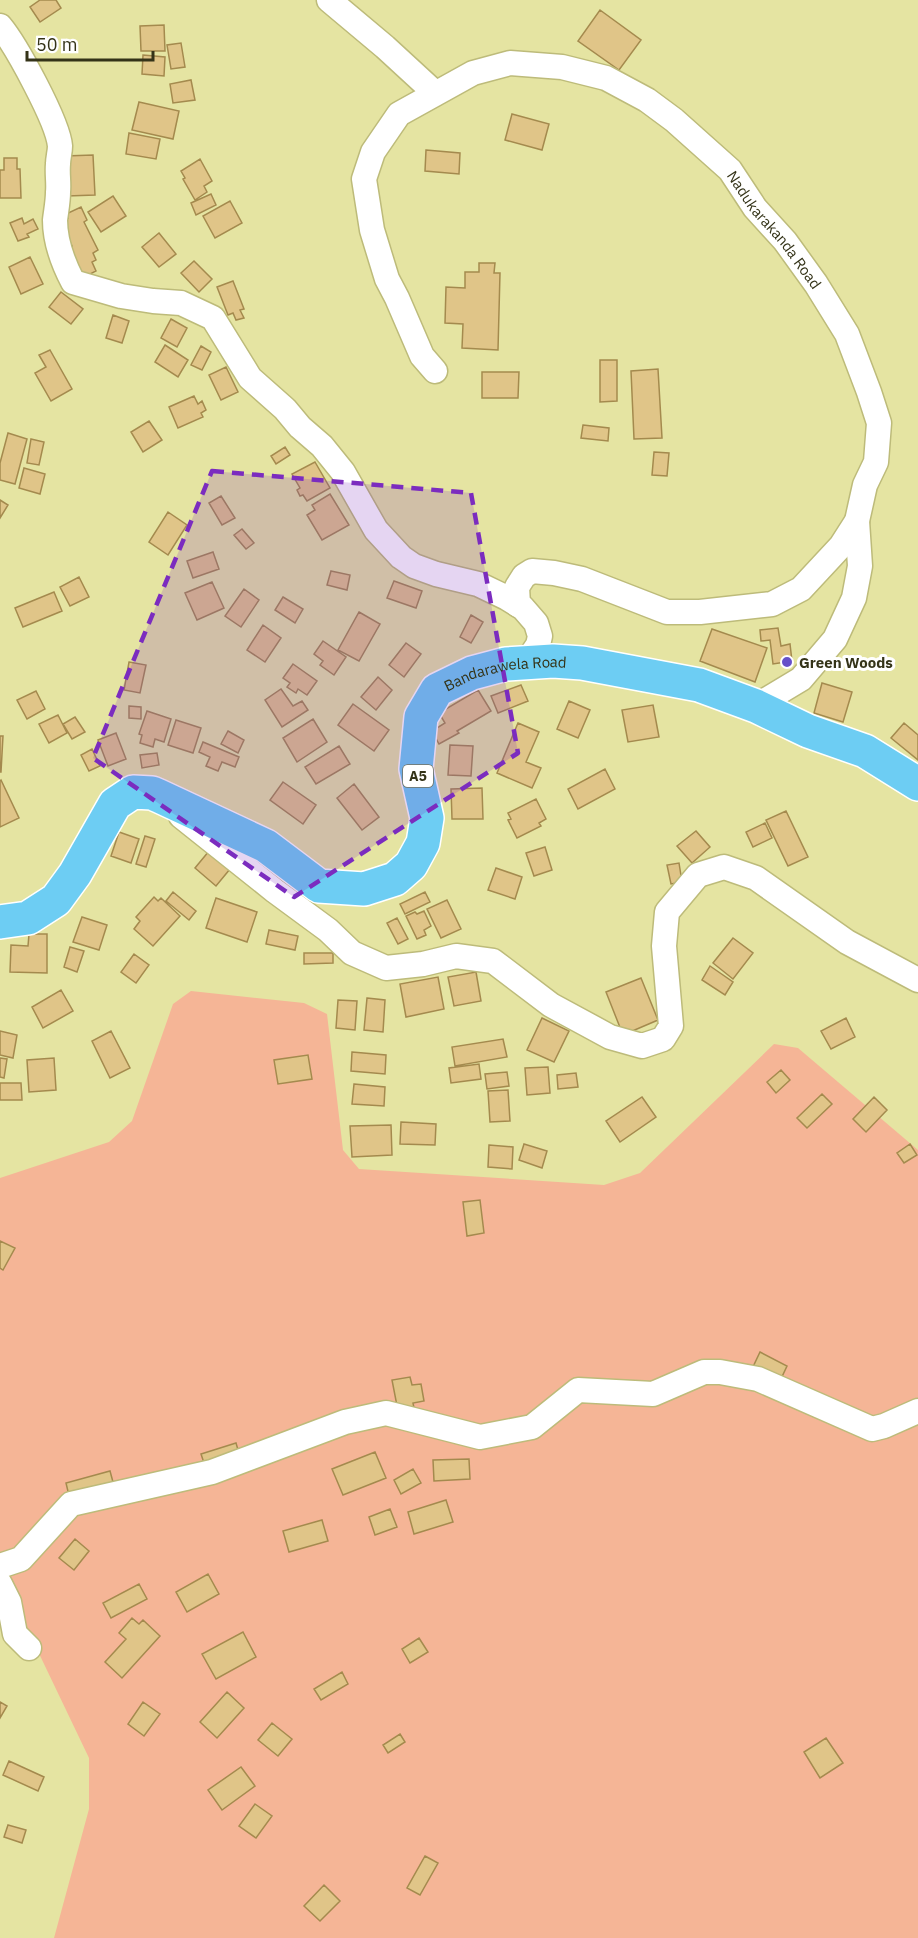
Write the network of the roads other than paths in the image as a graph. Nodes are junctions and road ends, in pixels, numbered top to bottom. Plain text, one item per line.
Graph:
1 (329, 0) edge
2 (0, 26) edge
3 (435, 93) junction
4 (435, 371) dead end
5 (857, 521) junction
6 (518, 605) junction
7 (520, 663) junction
8 (756, 706) junction
9 (918, 784) edge
10 (159, 797) junction
11 (0, 922) edge
12 (918, 980) edge
13 (918, 1411) edge
14 (0, 1566) edge
15 (0, 1584) edge
16 (29, 1648) dead end

1 - 3 lane
2 - 6 lane
3 - 4 lane, Nadukarakanda Road
3 - 5 lane, Nadukarakanda Road
5 - 6 lane, Nadukarakanda Road
5 - 8 lane
6 - 7 lane
7 - 8 highway, Bandarawela Road / A5
7 - 10 highway, Bandarawela Road / A5
8 - 9 highway, Bandarawela Road / A5
10 - 11 highway, Bandarawela Road / A5
10 - 12 lane
13 - 14 lane
15 - 16 lane

